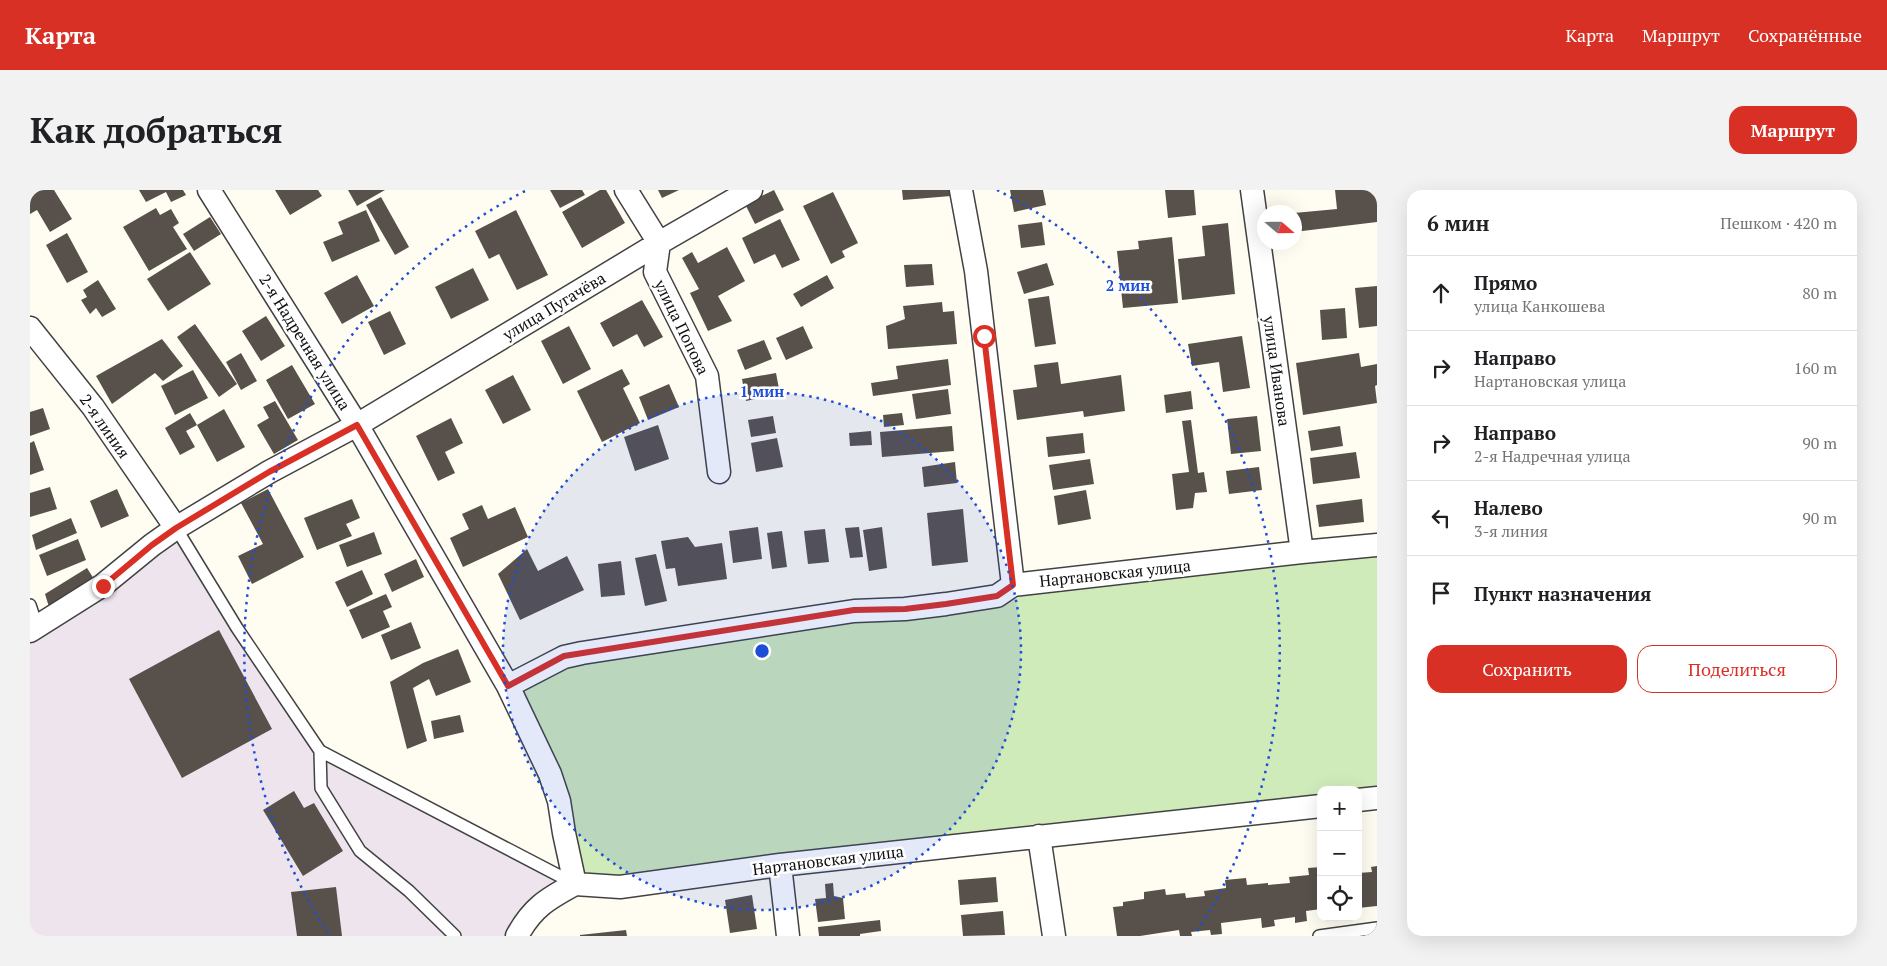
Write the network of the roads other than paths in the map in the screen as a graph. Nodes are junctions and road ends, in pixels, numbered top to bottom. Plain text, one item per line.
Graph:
1 (209, 190) edge
2 (626, 190) edge
3 (751, 190) edge
4 (961, 190) edge
5 (1252, 190) edge
6 (659, 243) junction
7 (30, 328) edge
8 (357, 425) junction
9 (719, 472) dead end
10 (176, 528) junction
11 (1377, 545) edge
12 (1302, 552) junction
13 (1013, 585) junction
14 (32, 621) edge
15 (508, 686) junction
16 (320, 750) junction
17 (1377, 798) edge
18 (1362, 800) edge
19 (1317, 806) edge
20 (1039, 836) junction
21 (780, 865) junction
22 (575, 884) junction
23 (1377, 928) edge
24 (1360, 933) edge
25 (455, 936) edge
26 (517, 936) edge
27 (788, 936) edge
28 (1054, 936) edge
29 (1319, 936) edge

1 - 8 street, 2-я Надречная улица
2 - 6 street
3 - 6 street, улица Пугачёва
4 - 13 street
5 - 12 street, улица Иванова
6 - 8 street, улица Пугачёва
6 - 9 street, улица Попова
7 - 10 street, 2-я линия
8 - 10 street, улица Пугачёва
8 - 15 street, 2-я Надречная улица
10 - 14 street, улица Пугачёва
10 - 16 lane
11 - 12 street, Нартановская улица
12 - 13 street, Нартановская улица
13 - 15 street, Нартановская улица
15 - 22 street, 2-я Надречная улица
16 - 22 lane
16 - 25 lane
17 - 18 street
19 - 20 street, Нартановская улица
20 - 21 street, Нартановская улица
20 - 28 street
21 - 22 street, Нартановская улица
21 - 27 street
22 - 26 street
23 - 24 lane
24 - 29 lane

